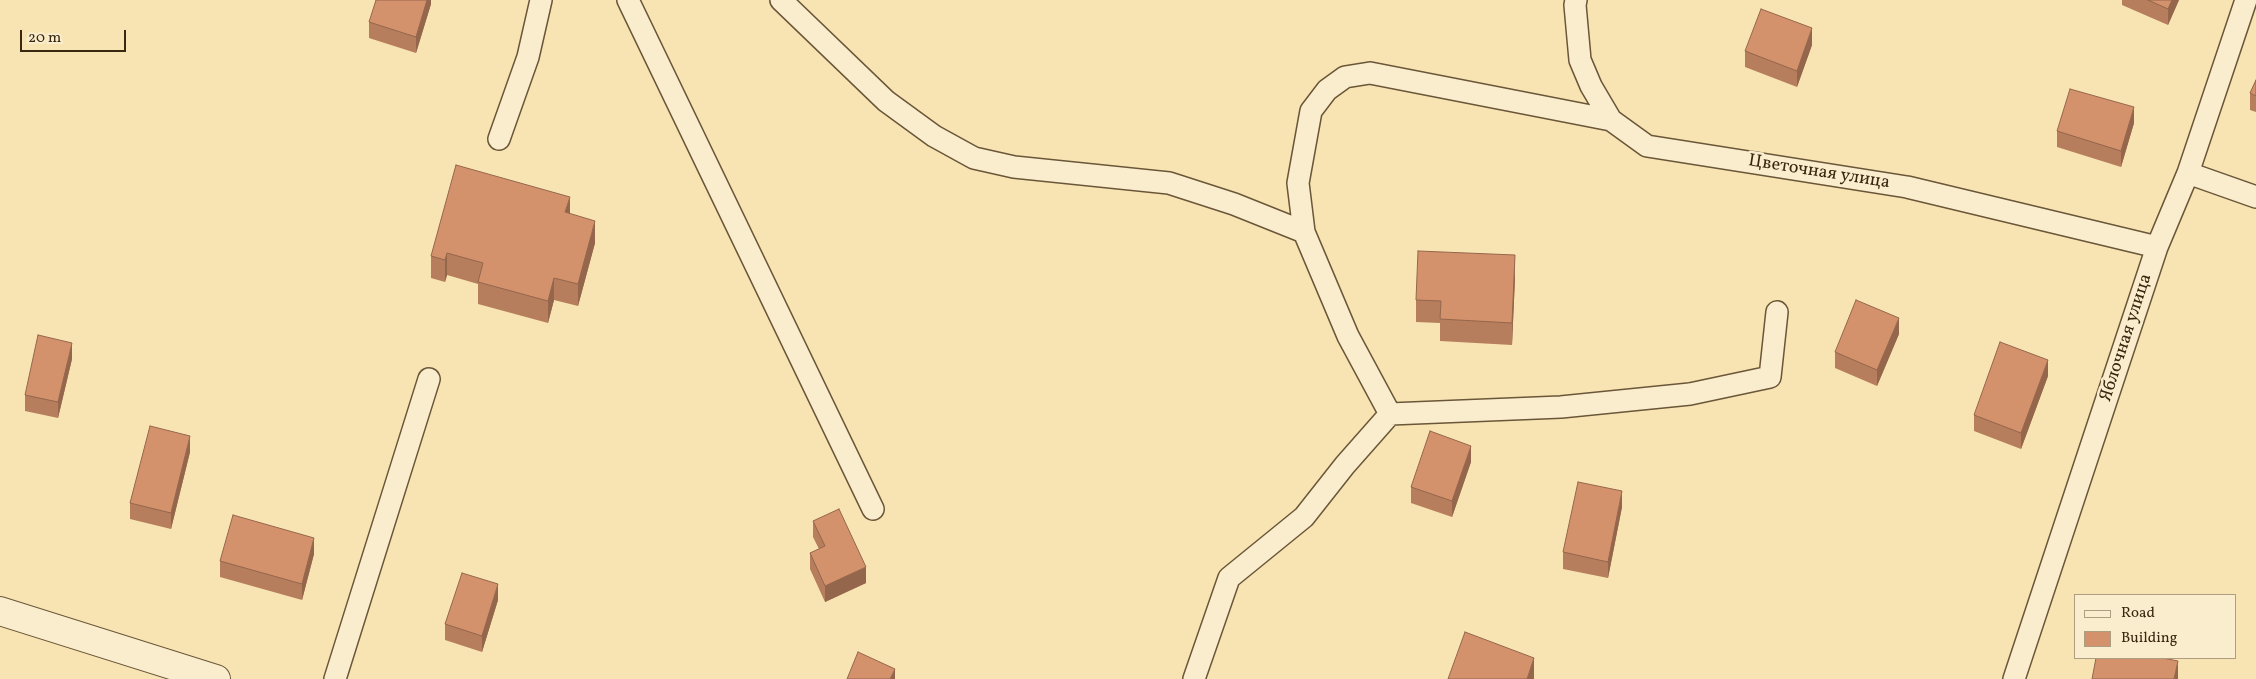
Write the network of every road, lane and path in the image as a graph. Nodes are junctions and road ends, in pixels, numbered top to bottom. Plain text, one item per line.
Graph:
1 (541, 0) edge
2 (628, 0) edge
3 (781, 0) edge
4 (1576, 0) edge
5 (2246, 0) edge
6 (1611, 120) junction
7 (499, 139) dead end
8 (2188, 173) junction
9 (2256, 197) edge
10 (1304, 232) junction
11 (2157, 247) junction
12 (1777, 312) dead end
13 (429, 380) dead end
14 (1390, 414) junction
15 (873, 509) dead end
16 (0, 611) edge
17 (216, 679) edge
18 (335, 679) edge
19 (1194, 679) edge
20 (2014, 679) edge

1 - 7 lane
2 - 15 lane
3 - 10 lane
4 - 6 lane, Цветочная улица
5 - 8 lane, Яблочная улица
6 - 10 lane
6 - 11 lane, Цветочная улица
8 - 9 lane
8 - 11 lane, Яблочная улица
10 - 14 lane
11 - 20 lane, Яблочная улица
12 - 14 lane
13 - 18 lane
14 - 19 lane
16 - 17 street

